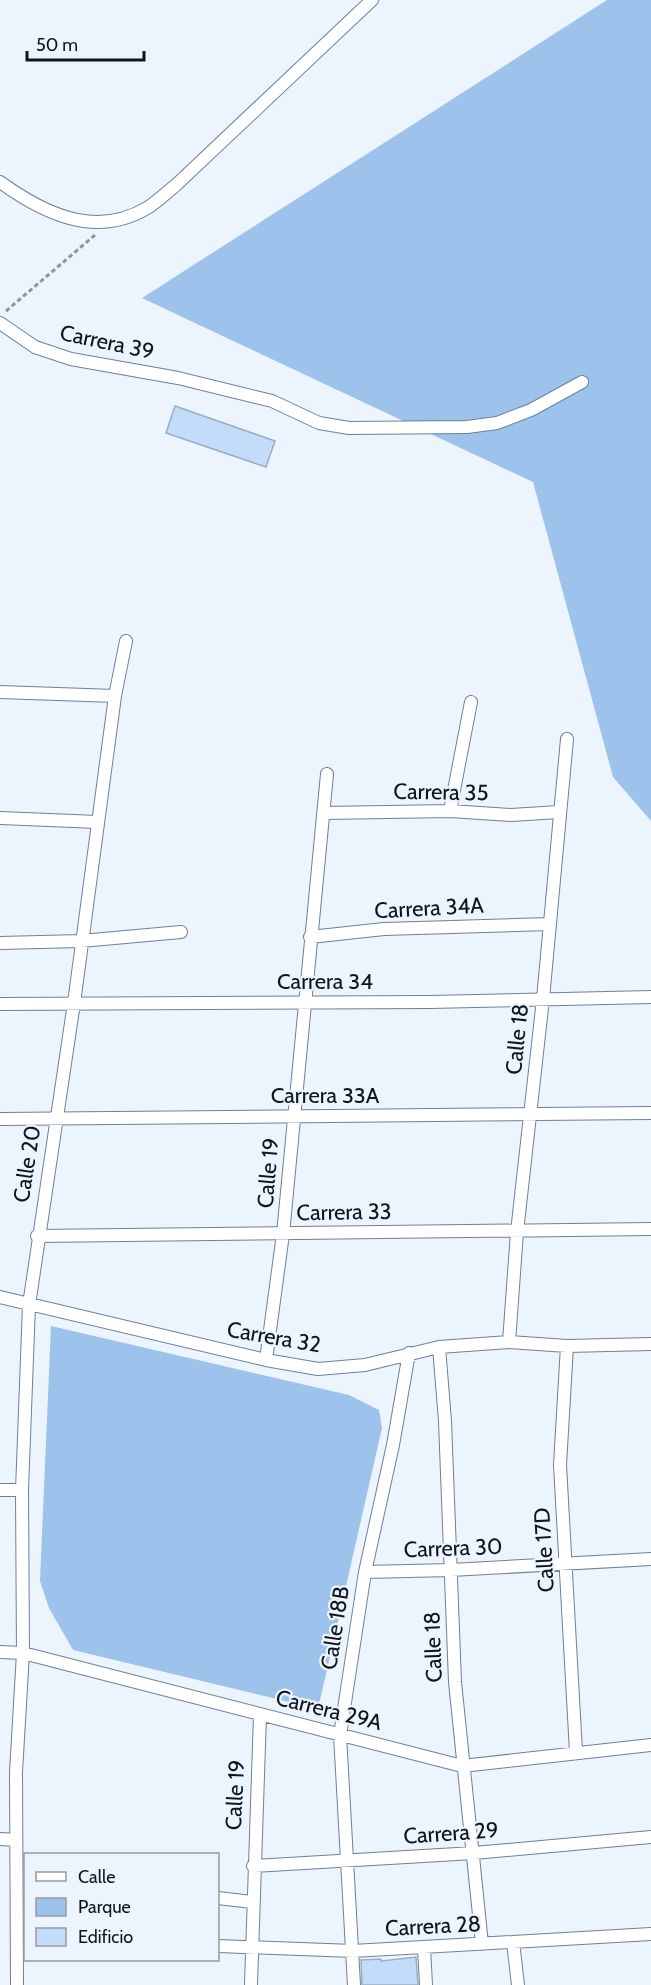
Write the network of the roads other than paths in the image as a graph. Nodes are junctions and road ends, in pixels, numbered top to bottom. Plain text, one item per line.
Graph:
1 (372, 0) edge
2 (0, 182) edge
3 (0, 323) edge
4 (582, 382) dead end
5 (126, 641) dead end
6 (0, 692) edge
7 (115, 696) junction
8 (471, 702) dead end
9 (567, 740) dead end
10 (327, 774) dead end
11 (450, 811) junction
12 (559, 812) junction
13 (323, 813) junction
14 (0, 818) edge
15 (98, 822) junction
16 (549, 924) junction
17 (181, 932) dead end
18 (310, 937) junction
19 (81, 941) junction
20 (0, 943) edge
21 (651, 997) edge
22 (543, 999) junction
23 (304, 1002) junction
24 (74, 1003) junction
25 (0, 1004) edge
26 (651, 1113) edge
27 (294, 1116) junction
28 (530, 1116) junction
29 (0, 1119) edge
30 (56, 1119) junction
31 (651, 1229) edge
32 (517, 1232) junction
33 (283, 1234) junction
34 (37, 1236) junction
35 (0, 1297) edge
36 (29, 1305) junction
37 (508, 1342) junction
38 (651, 1344) edge
39 (567, 1346) junction
40 (440, 1347) junction
41 (409, 1353) junction
42 (266, 1360) junction
43 (0, 1490) edge
44 (21, 1490) junction
45 (651, 1559) edge
46 (565, 1564) junction
47 (451, 1570) junction
48 (365, 1572) junction
49 (0, 1652) edge
50 (23, 1653) junction
51 (260, 1715) junction
52 (340, 1734) junction
53 (651, 1745) edge
54 (576, 1752) junction
55 (462, 1766) junction
56 (651, 1837) edge
57 (0, 1839) edge
58 (16, 1840) junction
59 (474, 1853) junction
60 (348, 1861) junction
61 (253, 1866) junction
62 (20, 1885) edge
63 (219, 1899) edge
64 (252, 1902) junction
65 (20, 1934) edge
66 (651, 1935) edge
67 (513, 1942) junction
68 (482, 1944) junction
69 (219, 1946) edge
70 (424, 1947) junction
71 (251, 1948) junction
72 (353, 1951) junction
73 (18, 1985) edge
74 (251, 1985) edge
75 (354, 1985) edge
76 (426, 1985) edge
77 (518, 1985) edge

1 - 2 street
3 - 4 street, Carrera 39
5 - 7 street, Calle 20
6 - 7 street
7 - 15 street, Calle 20
8 - 11 street
9 - 12 street, Calle 18
10 - 13 street, Calle 19
11 - 12 street, Carrera 35
11 - 13 street, Carrera 35
12 - 16 street, Calle 18
13 - 18 street, Calle 19
14 - 15 street
15 - 19 street, Calle 20
16 - 18 street, Carrera 34A
16 - 22 street, Calle 18
17 - 19 street
18 - 23 street, Calle 19
19 - 20 street
19 - 24 street, Calle 20
21 - 22 street, Carrera 34
22 - 23 street, Carrera 34
22 - 28 street, Calle 18
23 - 24 street, Carrera 34
23 - 27 street, Calle 19
24 - 25 street, Carrera 34
24 - 30 street, Calle 20
26 - 28 street, Carrera 33A
27 - 28 street, Carrera 33A
27 - 30 street, Carrera 33A
27 - 33 street, Calle 19
28 - 32 street, Calle 18
29 - 30 street, Carrera 33A
30 - 34 street, Calle 20
31 - 32 street, Carrera 33
32 - 33 street, Carrera 33
32 - 37 street, Calle 18
33 - 34 street, Carrera 33
33 - 42 street, Calle 19
34 - 36 street, Calle 20
35 - 36 street, Carrera 32
36 - 42 street, Carrera 32
36 - 44 street, Calle 20
37 - 39 street, Carrera 32
37 - 40 street, Carrera 32
38 - 39 street, Carrera 32
39 - 46 street, Calle 17D
40 - 41 street, Carrera 32
40 - 47 street, Calle 18
41 - 42 street, Carrera 32
41 - 48 street, Calle 18B
43 - 44 street
44 - 50 street, Calle 20
45 - 46 street, Carrera 30
46 - 47 street, Carrera 30
46 - 54 street, Calle 17D
47 - 48 street, Carrera 30
47 - 55 street, Calle 18
48 - 52 street, Calle 18B
49 - 50 street, Carrera 29A
50 - 51 street, Carrera 29A
50 - 58 street, Calle 20
51 - 52 street, Carrera 29A
51 - 61 street, Calle 19
52 - 55 street, Carrera 29A
52 - 60 street, Calle 18B
53 - 54 street, Carrera 29A
54 - 55 street, Carrera 29A
55 - 59 street, Calle 18
56 - 59 street, Carrera 29
57 - 58 street
58 - 62 street, Calle 20
59 - 60 street, Carrera 29
59 - 68 street, Calle 18
60 - 61 street, Carrera 29
60 - 72 street, Calle 18B
61 - 64 street, Calle 19
62 - 65 street, Calle 20
63 - 64 street
64 - 71 street, Calle 19
65 - 73 street, Calle 20
66 - 67 street, Carrera 28
67 - 68 street, Carrera 28
67 - 77 street
68 - 70 street, Carrera 28
69 - 71 street, Carrera 28
70 - 72 street, Carrera 28
70 - 76 street
71 - 72 street, Carrera 28
71 - 74 street, Calle 19
72 - 75 street, Calle 18B

